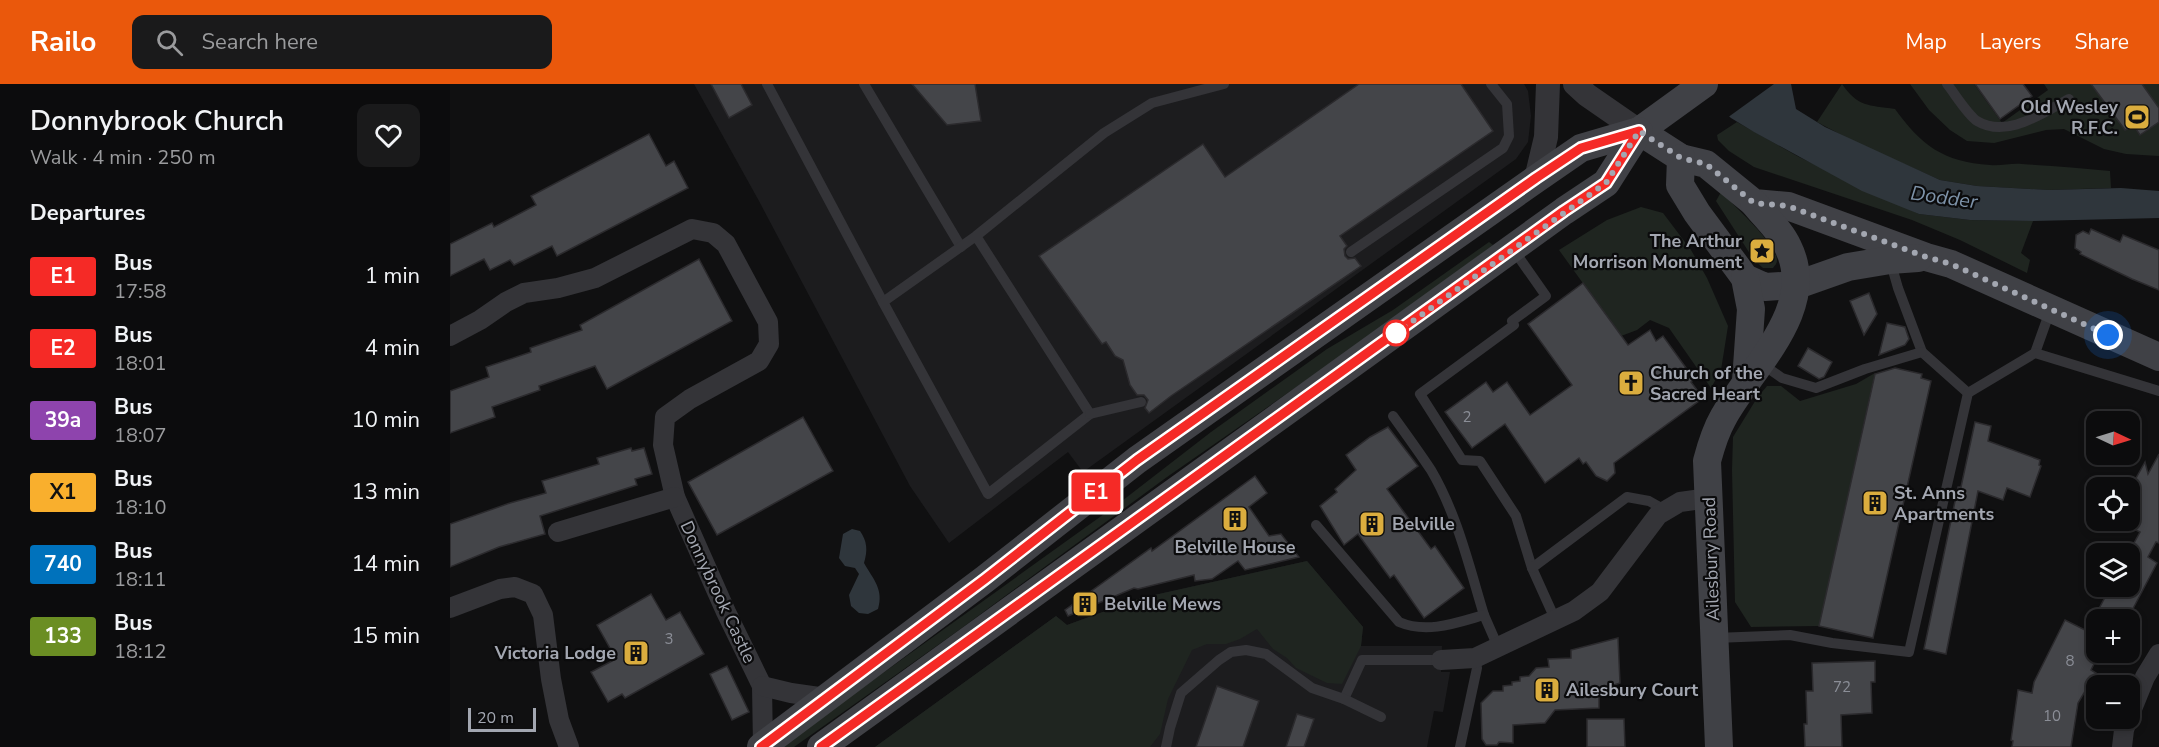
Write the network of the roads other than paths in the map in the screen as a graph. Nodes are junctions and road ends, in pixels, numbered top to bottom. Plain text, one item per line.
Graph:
1 (768, 84) edge
2 (864, 84) edge
3 (1224, 84) edge
4 (1491, 84) edge
5 (1548, 84) edge
6 (1575, 84) edge
7 (1947, 84) edge
8 (1700, 86) edge
9 (2069, 99) dead end
10 (1639, 131) junction
11 (1681, 158) junction
12 (1536, 178) junction
13 (1754, 203) junction
14 (1481, 219) junction
15 (976, 236) junction
16 (961, 247) junction
17 (1513, 248) junction
18 (1351, 252) dead end
19 (1926, 257) junction
20 (1890, 260) junction
21 (1745, 278) junction
22 (1797, 285) junction
23 (883, 302) junction
24 (2051, 309) junction
25 (450, 336) edge
26 (1922, 352) junction
27 (2035, 353) junction
28 (2159, 357) edge
29 (1754, 372) junction
30 (2159, 392) edge
31 (1968, 393) junction
32 (1141, 402) dead end
33 (1090, 414) junction
34 (1393, 416) dead end
35 (675, 497) junction
36 (1709, 498) junction
37 (1665, 510) junction
38 (1316, 525) dead end
39 (558, 532) dead end
40 (1532, 568) junction
41 (450, 608) edge
42 (1484, 615) junction
43 (1555, 620) junction
44 (1715, 638) junction
45 (1498, 647) junction
46 (2159, 654) edge
47 (1475, 658) junction
48 (1441, 660) joint
49 (762, 686) junction
50 (2140, 688) edge
51 (826, 698) junction
52 (1344, 699) junction
53 (1381, 717) dead end
54 (2124, 729) edge
55 (762, 746) edge
56 (569, 747) edge
57 (821, 747) edge
58 (1166, 747) edge
59 (1460, 747) edge
60 (1719, 747) edge
61 (2122, 747) edge

1 - 23 lane
2 - 16 lane
3 - 15 lane
4 - 18 lane
5 - 12 street
6 - 10 street
7 - 9 lane
8 - 10 main road
10 - 11 main road, Ailesbury Road
10 - 12 main road
10 - 17 main road
11 - 13 main road, Ailesbury Road
11 - 21 main road
12 - 14 main road
13 - 19 main road
13 - 22 main road, Ailesbury Road
14 - 17 main road
14 - 51 main road
15 - 16 lane
15 - 33 lane
16 - 23 lane
17 - 40 lane
17 - 57 main road
19 - 20 main road
19 - 24 main road
20 - 22 main road
20 - 26 lane
21 - 22 main road
21 - 29 main road, Ailesbury Road
22 - 29 main road, Ailesbury Road
23 - 33 lane
24 - 27 lane
24 - 28 main road
25 - 35 street, Donnybrook Castle
26 - 29 lane
26 - 31 lane
27 - 30 lane
27 - 31 lane
29 - 36 main road, Ailesbury Road
31 - 44 lane
32 - 33 lane
34 - 42 lane
35 - 39 street
35 - 49 street, Donnybrook Castle
36 - 37 street
36 - 44 main road, Ailesbury Road
37 - 40 lane
37 - 43 street
38 - 42 lane
40 - 43 lane
41 - 56 street
42 - 45 lane
43 - 45 street
44 - 60 main road, Ailesbury Road
45 - 47 street
46 - 50 street
47 - 48 street
47 - 59 lane
48 - 52 lane
49 - 51 street, Donnybrook Castle
49 - 55 street, Donnybrook Castle
51 - 55 main road
52 - 53 lane
52 - 58 lane
54 - 61 street

